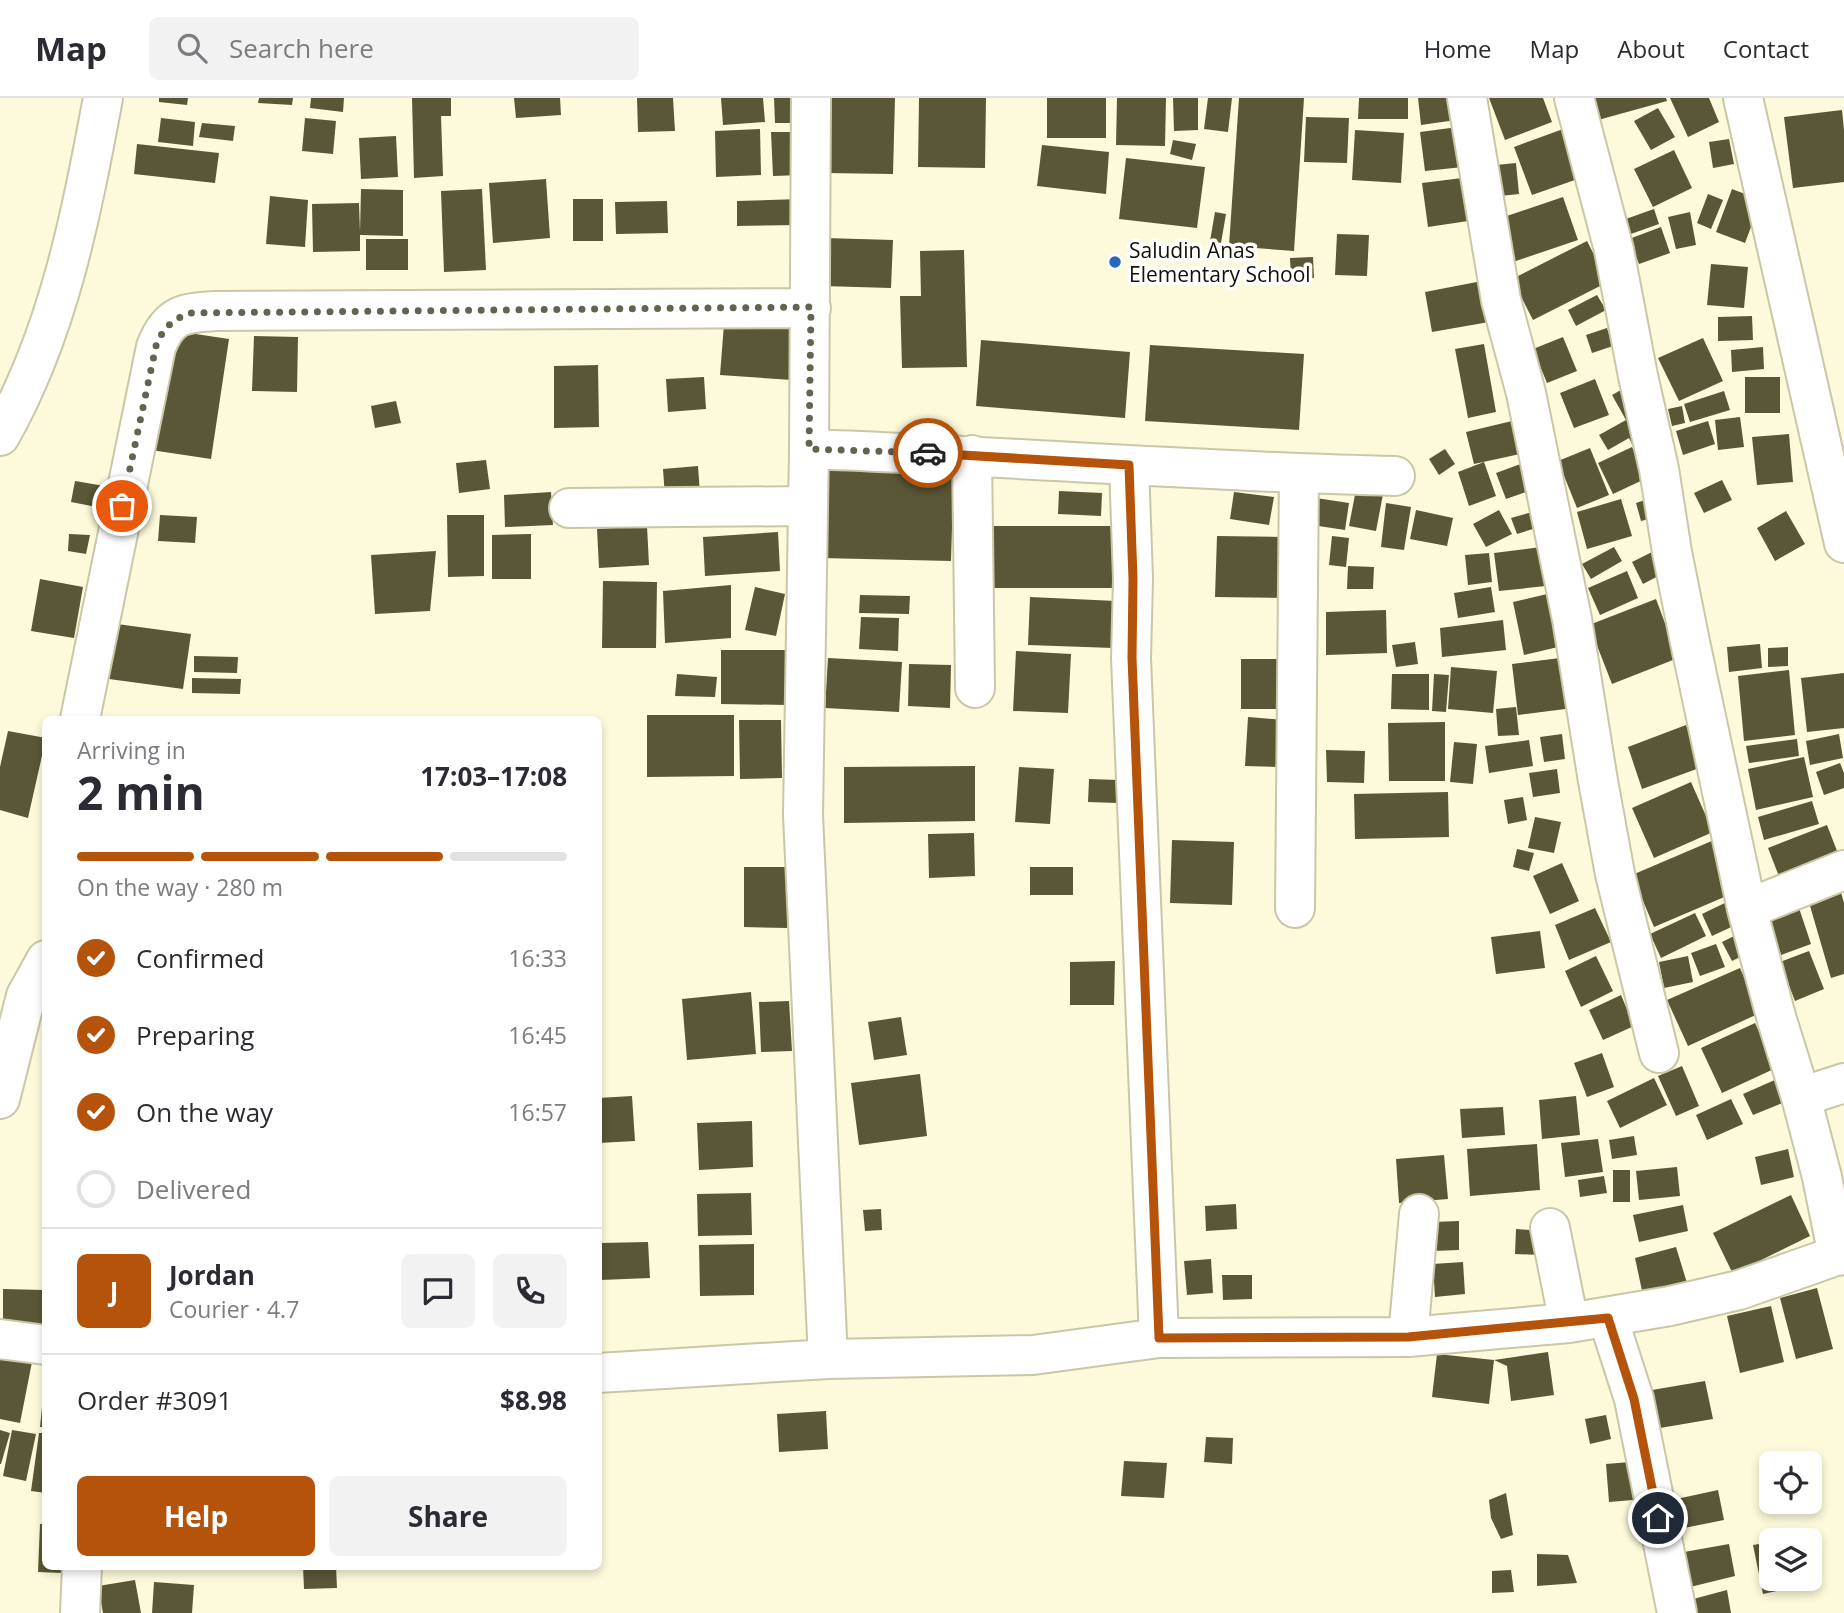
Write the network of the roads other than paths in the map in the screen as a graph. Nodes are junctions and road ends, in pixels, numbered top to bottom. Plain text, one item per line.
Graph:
1 (103, 98) edge
2 (811, 98) edge
3 (1467, 98) edge
4 (1574, 98) edge
5 (1742, 98) edge
6 (811, 307) junction
7 (0, 436) edge
8 (809, 449) junction
9 (972, 455) junction
10 (1129, 465) junction
11 (1299, 474) junction
12 (1395, 476) dead end
13 (807, 506) junction
14 (569, 508) dead end
15 (1844, 543) edge
16 (975, 688) dead end
17 (81, 716) edge
18 (1844, 870) edge
19 (1295, 908) dead end
20 (1747, 909) junction
21 (42, 967) edge
22 (1659, 1053) dead end
23 (1844, 1083) edge
24 (1801, 1097) junction
25 (0, 1099) edge
26 (1419, 1214) dead end
27 (1550, 1228) dead end
28 (1841, 1254) edge
29 (1608, 1318) junction
30 (1569, 1323) junction
31 (1408, 1337) junction
32 (1159, 1338) junction
33 (0, 1339) edge
34 (42, 1344) edge
35 (828, 1359) junction
36 (602, 1373) edge
37 (82, 1570) edge
38 (80, 1613) edge
39 (1677, 1613) edge

1 - 7 street
2 - 6 street
3 - 22 street
4 - 20 street
5 - 15 street
6 - 8 street
6 - 17 street
8 - 9 street
8 - 13 street
9 - 10 street
9 - 16 street
10 - 11 street
10 - 32 street
11 - 12 street
11 - 19 street
13 - 14 street
13 - 35 street
18 - 20 street
20 - 24 street
21 - 25 street
23 - 24 street
24 - 28 street
26 - 31 street
27 - 30 street
28 - 29 street
29 - 30 street
29 - 39 street
30 - 31 street
31 - 32 street
32 - 35 street
33 - 34 street
35 - 36 street
37 - 38 street

